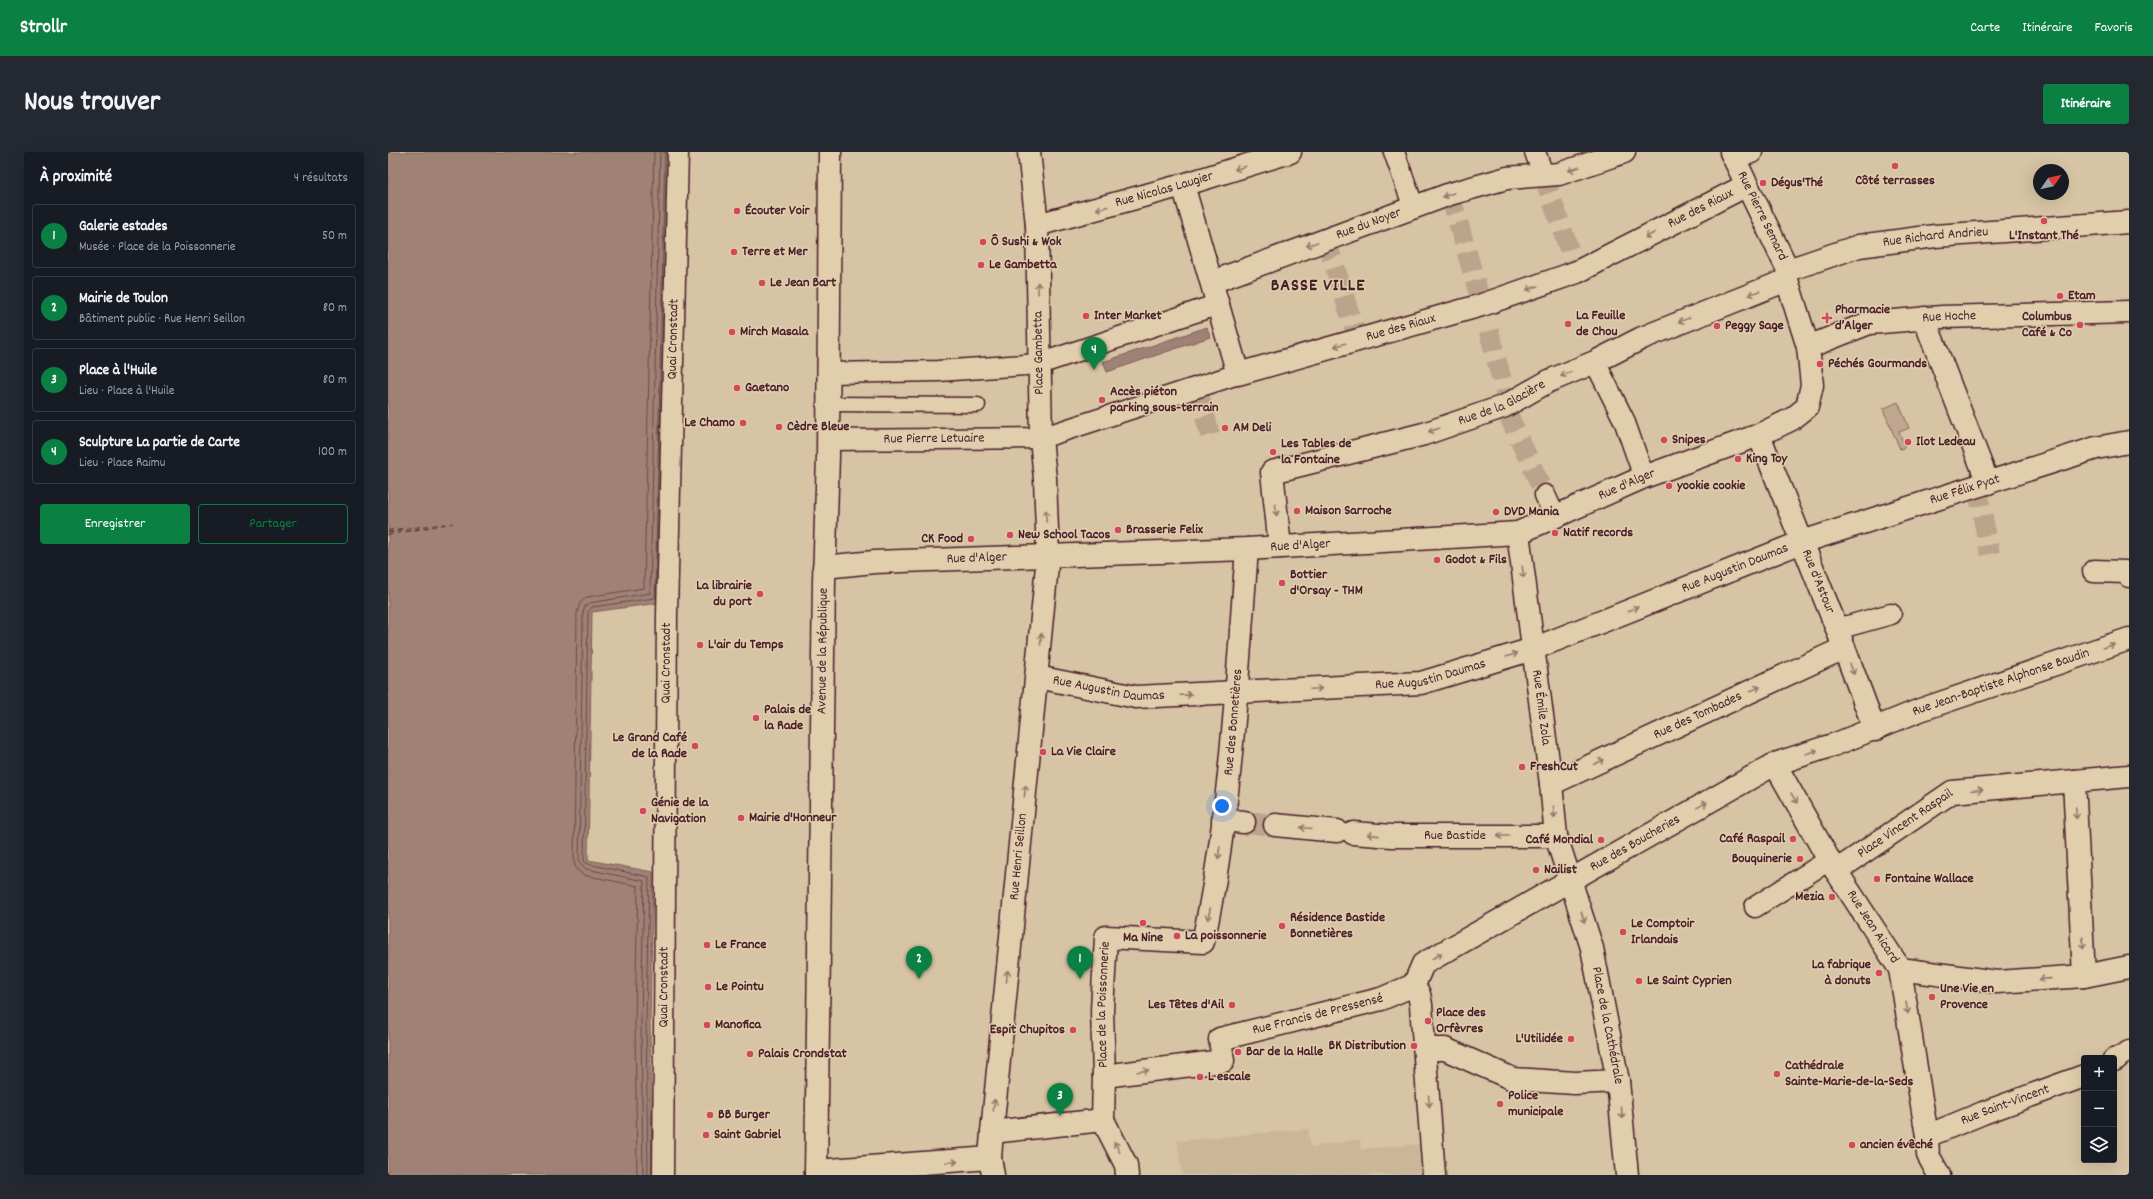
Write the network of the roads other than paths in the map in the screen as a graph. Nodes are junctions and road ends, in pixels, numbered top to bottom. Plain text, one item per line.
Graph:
1 (678, 152) edge
2 (830, 152) edge
3 (1029, 152) edge
4 (1290, 152) edge
5 (1394, 152) edge
6 (1535, 152) edge
7 (1624, 152) edge
8 (1739, 153) edge
9 (1543, 174) junction
10 (1183, 185) junction
11 (1747, 185) junction
12 (1414, 208) junction
13 (2129, 222) edge
14 (1037, 226) junction
15 (1787, 275) junction
16 (1212, 282) junction
17 (1219, 304) junction
18 (1720, 305) joint
19 (2129, 312) edge
20 (1924, 318) junction
21 (1808, 347) junction
22 (1595, 362) junction
23 (1039, 364) junction
24 (828, 373) junction
25 (1238, 374) junction
26 (828, 404) junction
27 (978, 405) dead end
28 (1759, 435) junction
29 (1040, 438) junction
30 (828, 440) junction
31 (2129, 442) edge
32 (1644, 477) junction
33 (1988, 483) junction
34 (1545, 495) tunnel mouth
35 (1555, 517) junction
36 (1518, 533) junction
37 (1802, 542) junction
38 (1280, 547) junction
39 (1247, 549) junction
40 (1048, 555) junction
41 (824, 567) junction
42 (2094, 571) dead end
43 (2129, 576) edge
44 (1890, 614) dead end
45 (1840, 638) junction
46 (2129, 639) edge
47 (1533, 649) junction
48 (1037, 677) junction
49 (1237, 693) junction
50 (1875, 730) junction
51 (1775, 764) junction
52 (2129, 776) edge
53 (2074, 781) junction
54 (1551, 784) junction
55 (1275, 825) tunnel mouth
56 (1556, 836) junction
57 (1832, 866) junction
58 (1571, 880) junction
59 (1755, 907) dead end
60 (1203, 942) joint
61 (2129, 967) edge
62 (1900, 969) junction
63 (2084, 976) junction
64 (1414, 985) junction
65 (1220, 1039) joint
66 (1426, 1056) junction
67 (1104, 1076) junction
68 (2081, 1077) edge
69 (1618, 1081) junction
70 (1103, 1120) junction
71 (992, 1132) junction
72 (1927, 1136) junction
73 (991, 1166) edge
74 (816, 1173) edge
75 (663, 1175) edge
76 (1127, 1175) edge
77 (1434, 1175) edge
78 (1627, 1175) edge
79 (1939, 1175) edge

1 - 75 street, Quai Cronstadt
2 - 24 street, Avenue de la République
3 - 14 street, Place Gambetta
4 -> 10 street, Rue Nicolas Laugier
5 - 12 street
6 - 9 street
7 -> 9 street, Rue du Noyer
8 - 11 street, Rue Pierre Semard
9 -> 12 street, Rue du Noyer
10 -> 14 street, Rue Nicolas Laugier
10 - 16 street
11 - 15 street, Rue Pierre Semard
11 -> 25 street, Rue des Riaux
12 -> 16 street, Rue du Noyer
13 - 15 street, Rue Richard Andrieu
23 -> 14 street, Place Gambetta
15 -> 18 street, Rue Richard Andrieu
15 - 21 street, Rue Pierre Semard
16 - 17 street
17 - 23 street
17 - 25 street
18 -> 22 street, Rue de la Glacière
19 - 20 street, Rue Hoche
20 - 21 street, Rue Hoche
20 - 33 street
21 - 28 street, Rue d'Alger
22 - 32 street
22 -> 38 street, Rue de la Glacière
23 - 24 street
23 - 29 street, Place Gambetta
24 - 26 street, Avenue de la République
25 - 29 street, Rue des Riaux
26 - 27 lane
26 - 30 street, Avenue de la République
28 - 32 street, Rue d'Alger
28 - 37 street, Rue d'Astour
29 - 30 street, Rue Pierre Letuaire
40 -> 29 street, Place Gambetta
30 - 41 street, Avenue de la République
31 - 33 street, Rue Félix Pyat
32 - 35 street, Rue d'Alger
33 - 37 street, Rue Félix Pyat
34 - 35 street
35 - 36 street, Rue d'Alger
36 - 38 street, Rue d'Alger
36 -> 47 street, Rue Émile Zola
37 - 45 street, Rue d'Astour
47 -> 37 street, Rue Augustin Daumas
38 - 39 street, Rue d'Alger
39 - 40 street, Rue d'Alger
39 - 49 street, Rue des Bonnetières
40 - 41 street, Rue d'Alger
48 -> 40 street, Rue Henri Seillon
41 - 74 street, Avenue de la République
42 - 43 street
44 - 45 street
45 -> 50 street, Rue d'Astour
54 -> 45 street, Rue des Tombades
50 -> 46 street, Rue Jean-Baptiste Alphonse Baudin
49 -> 47 street, Rue Augustin Daumas
47 - 54 street, Rue Émile Zola
48 -> 49 street, Rue Augustin Daumas
71 -> 48 street, Rue Henri Seillon
49 -> 60 street, Rue des Bonnetières
51 -> 50 street, Rue des Boucheries
51 -> 57 street, Rue Jean Aicard
58 -> 51 street, Rue des Boucheries
52 - 53 street, Place Vincent Raspail
57 -> 53 street, Place Vincent Raspail
53 -> 63 street
54 -> 56 street, Rue Émile Zola
56 -> 55 street, Rue Bastide
56 - 58 street, Rue Émile Zola
57 - 59 street
57 - 62 street, Rue Jean Aicard
64 -> 58 street, Rue des Boucheries
58 -> 69 street, Place de la Cathédrale
60 - 67 street, Place de la Poissonnerie
61 - 63 street
63 -> 62 street
62 -> 72 street, Rue Jean Aicard
64 - 65 street, Rue Francis de Pressensé
64 - 66 street
67 -> 65 street, Place de la Poissonnerie
66 - 69 street
66 -> 77 street
67 - 70 street
68 - 72 street, Rue Saint-Vincent
69 -> 78 street, Place de la Cathédrale
70 - 71 street
76 -> 70 street
71 - 73 street, Rue Henri Seillon
72 - 79 street, Rue Jean Aicard
74 -> 73 street

